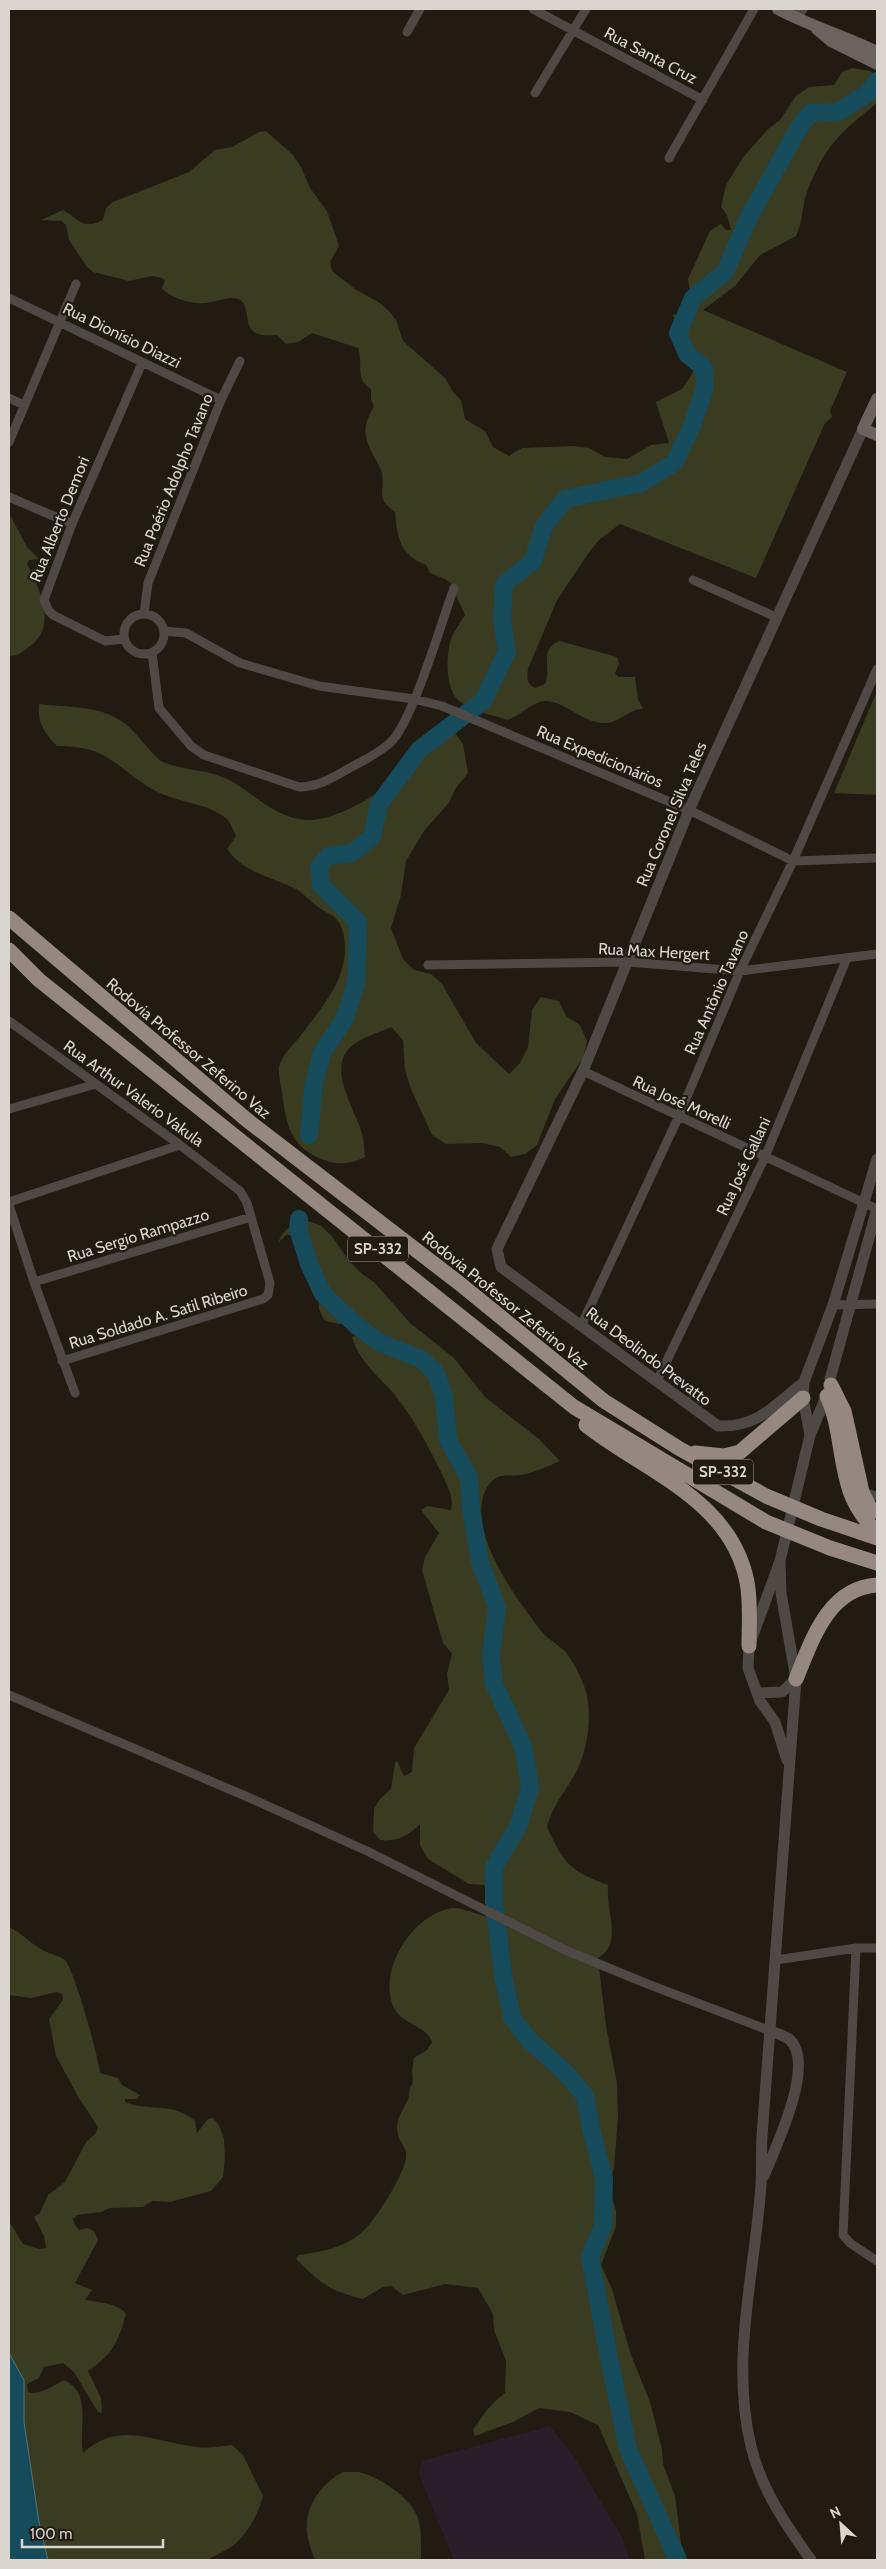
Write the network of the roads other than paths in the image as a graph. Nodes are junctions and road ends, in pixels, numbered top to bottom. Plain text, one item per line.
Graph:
1 (420, 9) edge
2 (533, 9) edge
3 (586, 9) edge
4 (754, 9) edge
5 (778, 9) edge
6 (799, 14) edge
7 (573, 30) junction
8 (407, 32) dead end
9 (871, 53) edge
10 (877, 64) edge
11 (535, 93) dead end
12 (703, 100) junction
13 (669, 158) dead end
14 (76, 284) dead end
15 (9, 298) edge
16 (60, 321) junction
17 (240, 361) dead end
18 (142, 363) junction
19 (9, 398) edge
20 (877, 399) edge
21 (221, 400) junction
22 (24, 405) junction
23 (863, 429) junction
24 (877, 435) edge
25 (9, 442) edge
26 (9, 497) edge
27 (72, 524) junction
28 (693, 580) dead end
29 (454, 588) dead end
30 (144, 614) junction
31 (776, 617) junction
32 (164, 631) junction
33 (124, 639) junction
34 (152, 653) junction
35 (877, 669) edge
36 (414, 699) junction
37 (689, 810) junction
38 (877, 858) edge
39 (793, 861) junction
40 (10, 919) edge
41 (9, 950) edge
42 (877, 954) edge
43 (9, 956) edge
44 (847, 958) junction
45 (628, 962) junction
46 (428, 965) dead end
47 (740, 971) junction
48 (39, 980) junction
49 (9, 1021) edge
50 (583, 1071) junction
51 (96, 1084) junction
52 (9, 1109) edge
53 (678, 1118) junction
54 (180, 1145) junction
55 (765, 1157) junction
56 (877, 1159) edge
57 (9, 1204) edge
58 (864, 1205) junction
59 (877, 1209) edge
60 (251, 1217) junction
61 (499, 1244) joint
62 (34, 1282) junction
63 (833, 1304) junction
64 (850, 1304) junction
65 (877, 1304) edge
66 (581, 1326) junction
67 (62, 1361) junction
68 (806, 1378) junction
69 (657, 1381) junction
70 (830, 1386) junction
71 (75, 1394) dead end
72 (803, 1398) junction
73 (574, 1407) junction
74 (810, 1435) junction
75 (680, 1449) junction
76 (870, 1494) edge
77 (877, 1519) edge
78 (877, 1533) edge
79 (877, 1538) edge
80 (780, 1560) junction
81 (877, 1563) edge
82 (877, 1585) edge
83 (749, 1646) junction
84 (796, 1679) junction
85 (757, 1693) junction
86 (9, 1695) edge
87 (790, 1769) junction
88 (856, 1948) junction
89 (877, 1948) edge
90 (776, 1960) junction
91 (771, 2031) junction
92 (761, 2185) junction
93 (877, 2261) edge
94 (811, 2560) edge

1 - 8 street
2 - 7 street, Rua Santa Cruz
3 - 7 street
4 - 12 street
5 - 6 main road
6 - 9 main road
7 - 11 street
7 - 12 street, Rua Santa Cruz
9 - 10 main road
12 - 13 street
14 - 16 street
15 - 16 street, Rua Dionísio Diazzi
16 - 18 street, Rua Dionísio Diazzi
16 - 22 street
17 - 21 street, Rua Poério Adolpho Tavano
18 - 21 street, Rua Dionísio Diazzi
18 - 27 street, Rua Alberto Demori
19 - 22 street
20 - 23 main road, Rua Coronel Silva Teles
21 - 30 street, Rua Poério Adolpho Tavano
22 - 25 street
23 - 24 main road
23 - 31 street, Rua Coronel Silva Teles
26 - 27 street
27 - 33 street, Rua Alberto Demori
28 - 31 street
29 - 36 street
30 - 32 street
30 - 33 street
31 - 37 street, Rua Coronel Silva Teles
32 - 34 street
32 - 36 street, Rua Expedicionários
33 - 34 street
34 - 36 street
35 - 39 street, Rua Antônio Tavano
36 - 37 street, Rua Expedicionários
37 - 39 street, Rua Expedicionários
37 - 45 street, Rua Coronel Silva Teles
38 - 39 street, Rua Expedicionários
39 - 47 street, Rua Antônio Tavano
40 - 75 highway, Rodovia Professor Zeferino Vaz / SP-332
41 - 48 highway, SP-332
42 - 44 street, Rua Max Hergert
43 - 48 highway
44 - 47 street, Rua Max Hergert
44 - 55 street, Rua José Gallani
45 - 46 street, Rua Max Hergert
45 - 47 street, Rua Max Hergert
45 - 50 street, Rua Coronel Silva Teles
47 - 53 street, Rua Antônio Tavano
48 - 73 highway, SP-332
49 - 51 street, Rua Arthur Valerio Vakula
50 - 53 street, Rua José Morelli
50 - 61 street, Rua Coronel Silva Teles
51 - 52 street
51 - 54 street, Rua Arthur Valerio Vakula
53 - 55 street, Rua José Morelli
53 - 66 street, Rua Antônio Tavano
54 - 57 street
54 - 60 street, Rua Arthur Valerio Vakula
55 - 58 street, Rua José Morelli
55 - 69 street, Rua José Gallani
56 - 58 street
57 - 62 street
58 - 59 street, Rua José Morelli
58 - 63 street
59 - 64 street
60 - 62 street, Rua Sergio Rampazzo
60 - 67 street, Rua Soldado A. Satil Ribeiro
61 - 66 street, Rua Deolindo Prevatto
62 - 67 street
63 - 64 street
63 - 68 street
64 - 65 street
64 - 70 street
66 - 69 street, Rua Deolindo Prevatto
67 - 71 street
68 - 69 street, Rua Deolindo Prevatto
68 - 70 street
68 - 72 street
70 - 74 street
70 - 76 highway
70 - 78 highway
72 - 74 street
72 - 75 highway
73 - 81 highway, SP-332
73 - 83 highway
74 - 80 street
75 - 79 highway, Rodovia Professor Zeferino Vaz / SP-332
76 - 77 highway
80 - 83 street
80 - 84 street
82 - 84 highway
83 - 85 street
84 - 85 street
84 - 87 street
85 - 87 street
86 - 91 street
87 - 90 street
88 - 89 street
88 - 90 street
88 - 93 street
90 - 91 street
91 - 92 street
91 - 92 street
92 - 94 street

